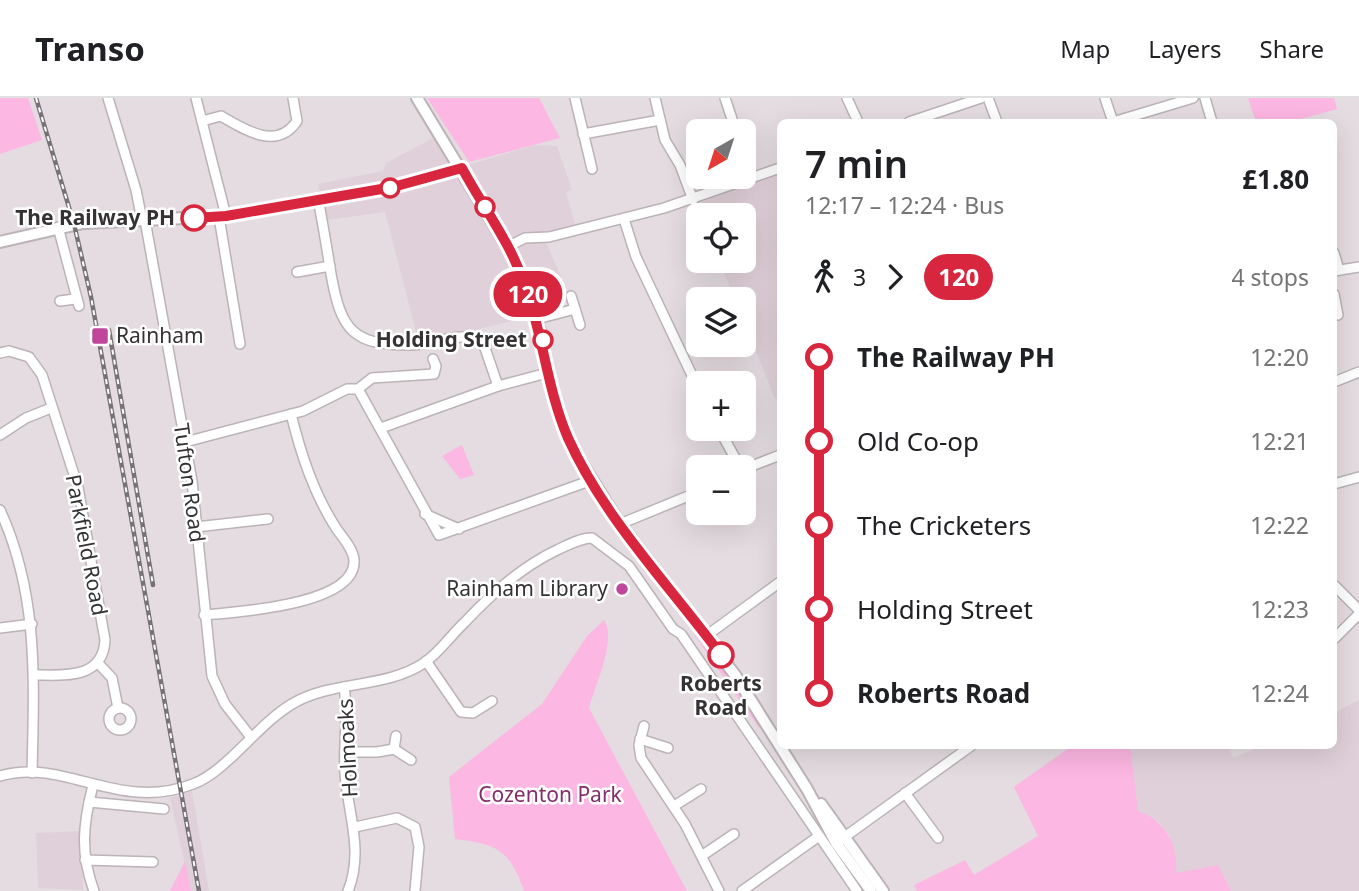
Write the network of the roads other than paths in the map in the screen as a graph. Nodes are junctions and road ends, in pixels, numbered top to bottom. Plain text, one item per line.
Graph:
1 (108, 98) edge
2 (196, 98) edge
3 (293, 98) edge
4 (417, 98) edge
5 (575, 98) edge
6 (655, 98) edge
7 (725, 98) edge
8 (848, 98) edge
9 (981, 98) edge
10 (988, 98) edge
11 (1105, 98) edge
12 (1192, 98) edge
13 (1205, 98) edge
14 (732, 119) edge
15 (857, 119) edge
16 (918, 119) edge
17 (996, 119) edge
18 (1112, 119) edge
19 (1123, 119) edge
20 (1211, 119) edge
21 (660, 120) junction
22 (202, 121) junction
23 (583, 134) junction
24 (462, 168) junction
25 (592, 169) dead end
26 (777, 169) edge
27 (756, 177) edge
28 (722, 189) edge
29 (318, 199) junction
30 (693, 200) junction
31 (222, 217) junction
32 (624, 219) junction
33 (144, 220) junction
34 (58, 227) junction
35 (0, 242) edge
36 (509, 246) junction
37 (330, 266) junction
38 (1359, 267) edge
39 (299, 268) dead end
40 (1337, 271) edge
41 (571, 296) dead end
42 (60, 301) dead end
43 (575, 309) junction
44 (1337, 310) edge
45 (1338, 315) dead end
46 (537, 319) junction
47 (580, 324) dead end
48 (240, 344) dead end
49 (0, 354) edge
50 (433, 359) dead end
51 (690, 371) edge
52 (1359, 372) edge
53 (547, 373) junction
54 (1337, 381) edge
55 (498, 386) junction
56 (358, 389) junction
57 (51, 408) junction
58 (291, 414) junction
59 (381, 428) junction
60 (0, 435) edge
61 (185, 442) junction
62 (777, 456) edge
63 (756, 463) edge
64 (1359, 477) edge
65 (592, 480) junction
66 (1337, 483) edge
67 (686, 497) edge
68 (0, 510) edge
69 (268, 519) dead end
70 (620, 524) junction
71 (196, 527) junction
72 (777, 584) edge
73 (1337, 588) edge
74 (1359, 612) edge
75 (204, 615) junction
76 (697, 623) junction
77 (32, 624) junction
78 (0, 628) edge
79 (681, 634) junction
80 (706, 636) junction
81 (1337, 636) edge
82 (426, 661) junction
83 (97, 662) junction
84 (35, 675) junction
85 (344, 687) junction
86 (491, 700) dead end
87 (118, 708) dead end
88 (644, 726) dead end
89 (250, 736) junction
90 (396, 737) dead end
91 (777, 737) edge
92 (640, 739) junction
93 (394, 748) junction
94 (668, 748) dead end
95 (784, 749) edge
96 (967, 749) edge
97 (345, 752) junction
98 (411, 760) dead end
99 (792, 764) junction
100 (32, 772) junction
101 (776, 775) junction
102 (0, 776) edge
103 (93, 785) junction
104 (701, 789) dead end
105 (905, 793) junction
106 (89, 802) junction
107 (674, 806) junction
108 (164, 809) dead end
109 (355, 827) junction
110 (734, 834) dead end
111 (819, 836) junction
112 (938, 838) dead end
113 (841, 840) junction
114 (703, 855) junction
115 (85, 860) junction
116 (153, 862) dead end
117 (746, 890) edge
118 (93, 891) edge
119 (348, 891) edge
120 (415, 891) edge
121 (719, 891) edge
122 (857, 891) edge
123 (871, 891) edge
124 (883, 891) edge

1 - 33 street, Tufton Road
2 - 22 street
3 - 22 street
4 - 24 main road
5 - 23 street
6 - 21 street
7 - 14 street
8 - 15 street
9 - 16 street
10 - 17 street
11 - 18 street
12 - 19 street
13 - 20 street
21 - 23 street
21 - 30 street
22 - 31 street
23 - 25 street
24 - 29 main road
24 - 36 main road
26 - 27 street
28 - 30 street
29 - 31 main road
29 - 37 street
30 - 32 street
31 - 33 main road
31 - 48 street
32 - 36 street
32 - 51 street
33 - 34 main road
33 - 61 street, Tufton Road
34 - 35 main road
34 - 42 street
36 - 46 main road
37 - 39 street
37 - 55 street
38 - 40 street
41 - 43 street
43 - 46 street
43 - 47 street
44 - 45 street
46 - 53 main road
49 - 57 street, Parkfield Road
50 - 56 street
52 - 54 street
53 - 55 street
53 - 65 main road
55 - 59 street
56 - 58 street
56 - 59 street
57 - 60 street
57 - 83 street, Parkfield Road
58 - 61 street
58 - 75 street
59 - 65 street
61 - 71 street, Tufton Road
62 - 63 street
64 - 66 street
65 - 70 main road
67 - 70 street
68 - 77 street
69 - 71 street
70 - 76 main road
71 - 75 street, Tufton Road
72 - 80 street
73 - 74 street
74 - 81 street
75 - 89 street, Tufton Road
76 - 79 street
76 - 80 main road
77 - 78 street
77 - 84 street
79 - 82 street
79 - 101 street
80 - 91 main road
82 - 85 street
82 - 86 street
83 - 84 street
83 - 87 street
84 - 100 street
85 - 89 street
85 - 97 street, Holmoaks
88 - 92 street
89 - 103 street
90 - 93 street
92 - 94 street
92 - 107 street
93 - 97 street
93 - 98 street
95 - 99 main road
96 - 105 street
97 - 109 street, Holmoaks
99 - 101 street
99 - 113 main road
100 - 102 street
100 - 103 street
101 - 111 street
103 - 106 street
104 - 107 street
105 - 112 street
105 - 113 street
106 - 108 street
106 - 115 street
107 - 114 street
109 - 119 street, Holmoaks
109 - 120 street
110 - 114 street
111 - 117 street
111 - 122 street
113 - 123 main road
113 - 124 main road
114 - 121 street
115 - 116 street
115 - 118 street

